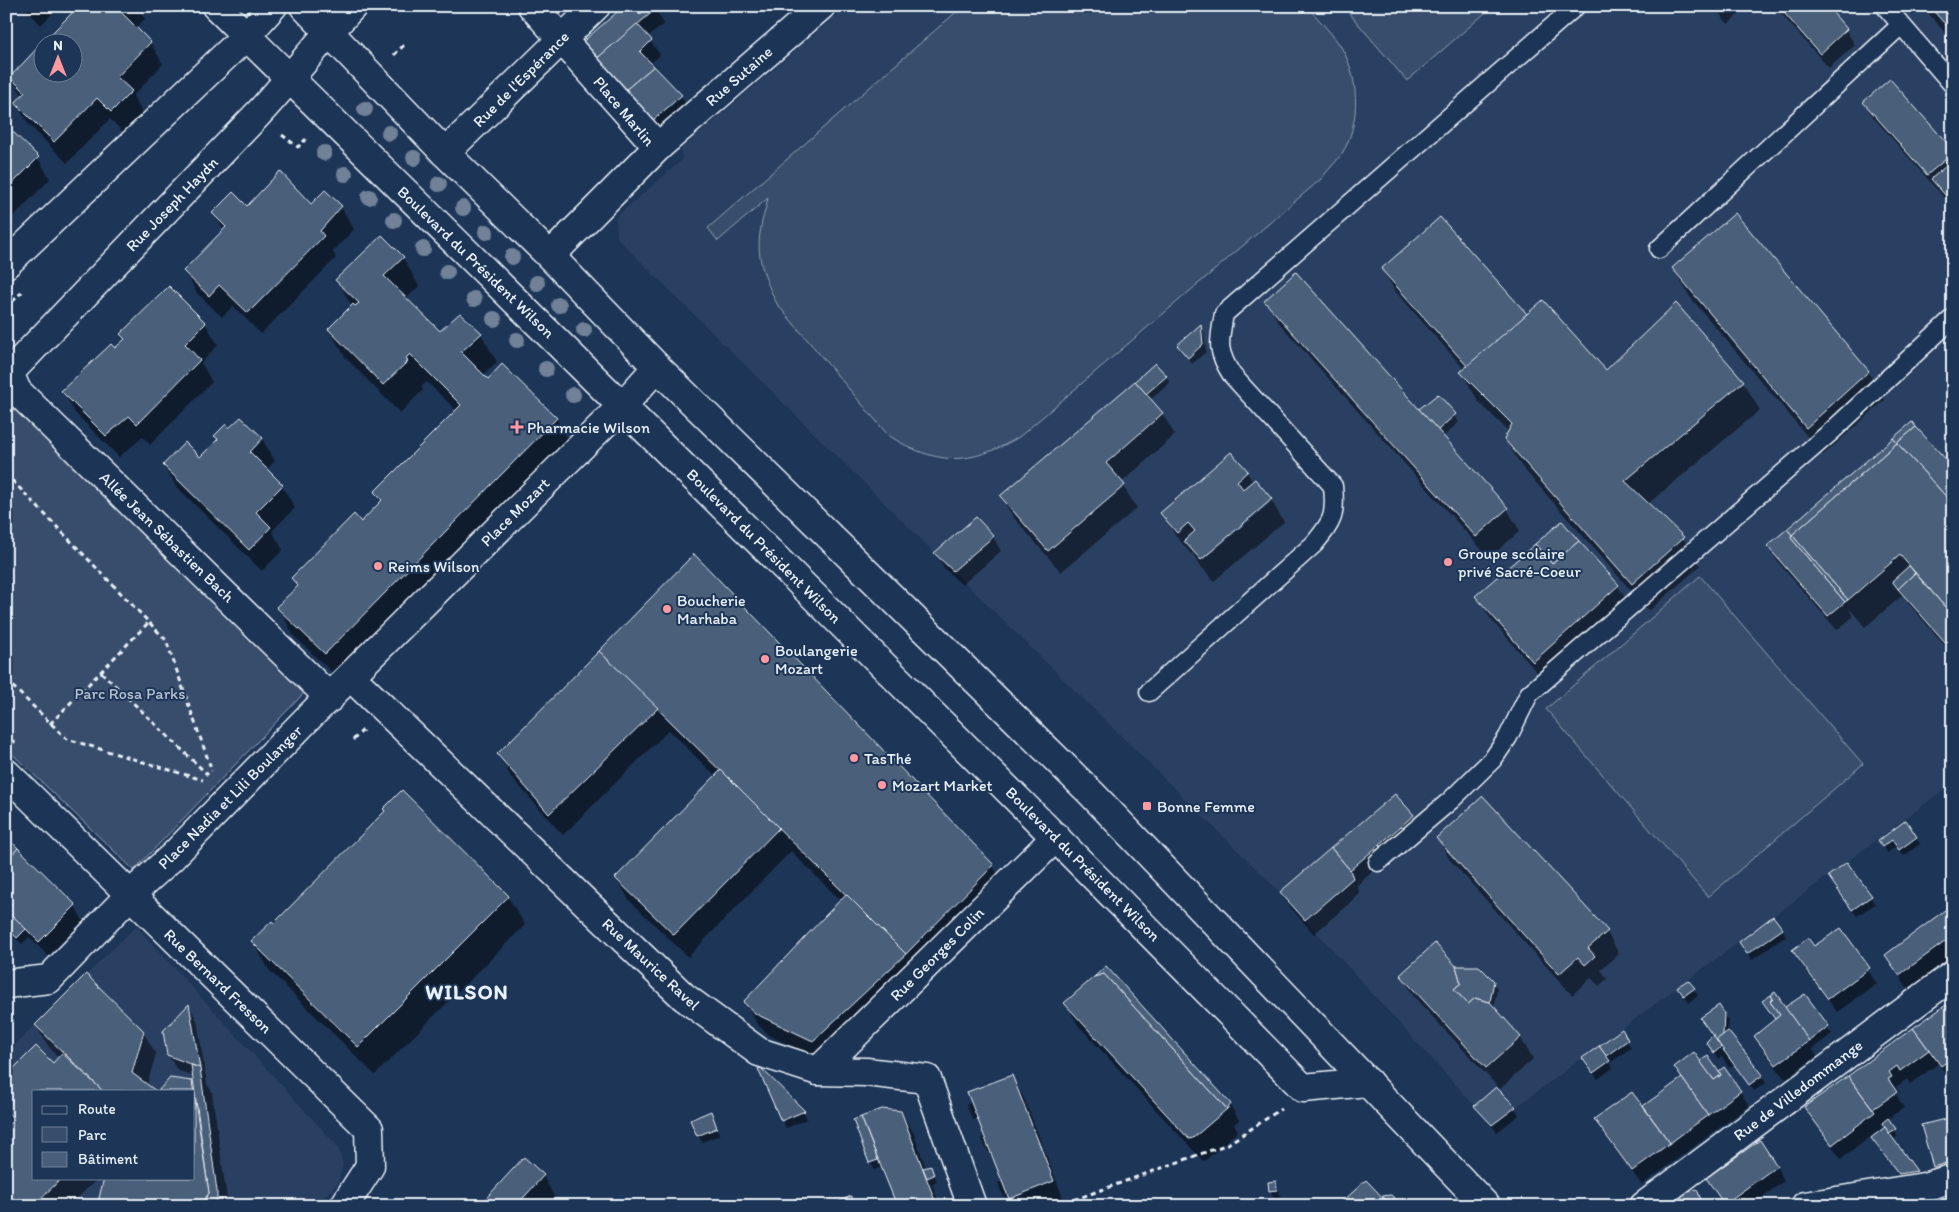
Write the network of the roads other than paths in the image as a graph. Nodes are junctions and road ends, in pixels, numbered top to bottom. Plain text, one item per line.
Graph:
1 (216, 6) edge
2 (273, 6) edge
3 (304, 6) edge
4 (353, 6) edge
5 (532, 6) edge
6 (596, 6) edge
7 (821, 6) edge
8 (1576, 6) edge
9 (1885, 6) edge
10 (1901, 25) junction
11 (329, 31) junction
12 (246, 36) junction
13 (562, 38) junction
14 (290, 80) junction
15 (1953, 85) edge
16 (658, 147) junction
17 (445, 153) junction
18 (1659, 249) dead end
19 (550, 256) junction
20 (6, 264) edge
21 (1953, 318) edge
22 (657, 367) junction
23 (7, 373) edge
24 (623, 405) junction
25 (351, 677) junction
26 (1150, 692) dead end
27 (330, 698) junction
28 (6, 773) edge
29 (1056, 836) junction
30 (1378, 862) dead end
31 (130, 895) junction
32 (1953, 975) edge
33 (6, 984) edge
34 (818, 1071) junction
35 (1368, 1082) junction
36 (1953, 1178) edge
37 (344, 1206) edge
38 (972, 1206) edge
39 (1486, 1206) edge
40 (1644, 1206) edge
41 (1806, 1206) edge

1 - 12 street, Boulevard du Président Wilson
2 - 12 street
3 - 11 street
4 - 11 street, Rue Joseph Haydn
5 - 13 street, Place Marlin
6 - 13 street, Rue de l'Espérance
7 - 16 street, Rue Sutaine
8 - 26 lane
9 - 10 lane
10 - 15 lane
10 - 18 lane
11 - 14 street, Rue Joseph Haydn
11 - 17 street
12 - 14 street, Boulevard du Président Wilson
12 - 20 street
13 - 16 street, Place Marlin
13 - 17 street, Rue de l'Espérance
14 - 23 street, Rue Joseph Haydn
14 - 24 street, Boulevard du Président Wilson
16 - 19 street, Place Marlin
17 - 19 street
19 - 22 street
21 - 30 lane
22 - 24 street, Place Mozart
22 - 35 street
23 - 27 street, Allée Jean Sébastien Bach
24 - 25 street, Place Mozart
24 - 29 street, Boulevard du Président Wilson
25 - 27 street, Place Mozart
25 - 34 street, Rue Maurice Ravel
27 - 31 street, Place Nadia et Lili Boulanger
28 - 31 street, Rue Bernard Fresson
29 - 34 street, Rue Georges Colin
29 - 35 street, Boulevard du Président Wilson
31 - 33 street, Place Nadia et Lili Boulanger
31 - 37 street, Rue Bernard Fresson
32 - 40 street, Rue de Villedommange
34 - 38 street, Rue Maurice Ravel
35 - 39 street
36 - 41 street

